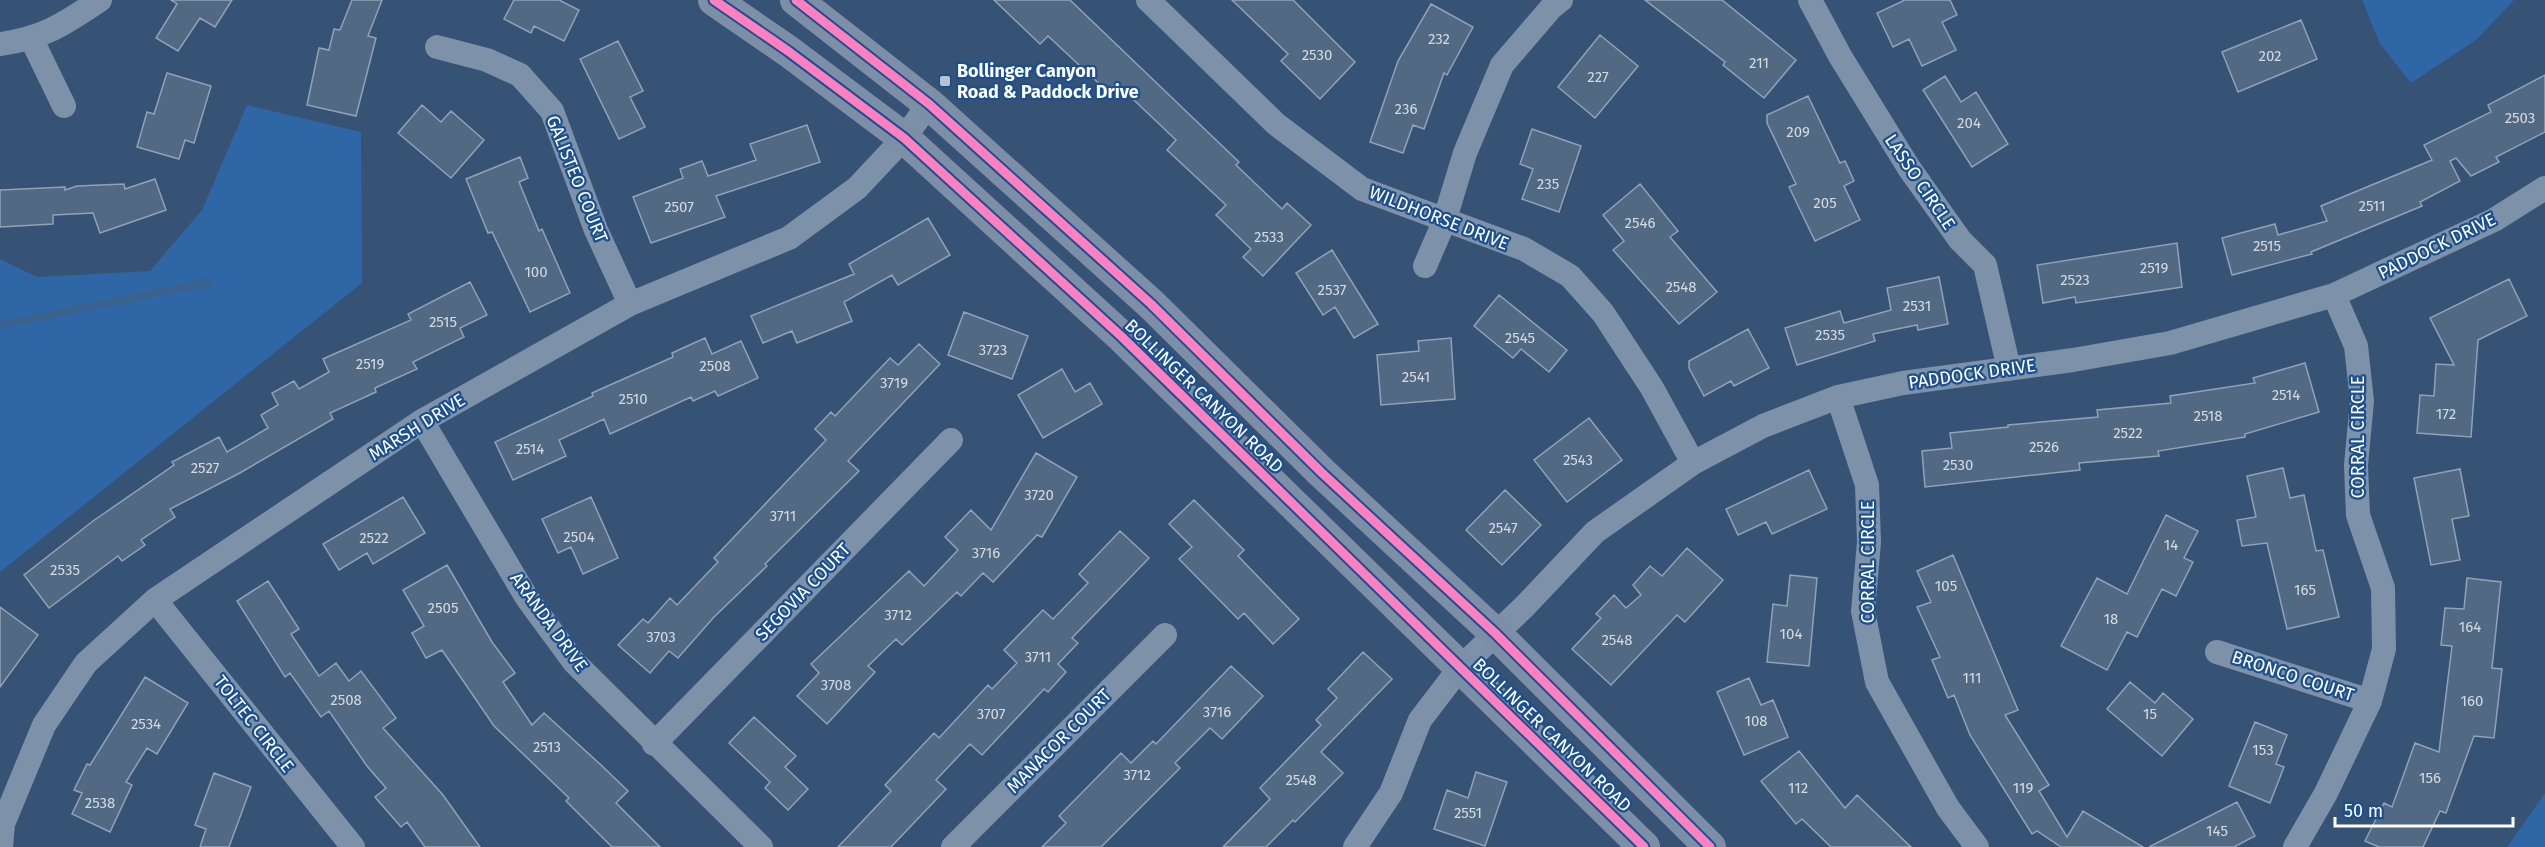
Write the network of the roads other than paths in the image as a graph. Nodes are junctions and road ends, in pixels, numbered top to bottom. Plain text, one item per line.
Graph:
1 (100, 0) edge
2 (714, 0) edge
3 (796, 0) edge
4 (1148, 0) edge
5 (1561, 0) edge
6 (1810, 0) edge
7 (32, 40) junction
8 (0, 44) edge
9 (437, 47) dead end
10 (929, 104) junction
11 (64, 106) dead end
12 (904, 138) junction
13 (2545, 188) edge
14 (1444, 222) junction
15 (1425, 266) dead end
16 (2334, 295) junction
17 (630, 304) junction
18 (2009, 369) junction
19 (1838, 397) junction
20 (422, 421) junction
21 (951, 440) dead end
22 (1693, 463) junction
23 (155, 600) junction
24 (1495, 633) junction
25 (1165, 635) dead end
26 (2217, 652) dead end
27 (1459, 669) junction
28 (2370, 701) junction
29 (654, 744) junction
30 (345, 845) edge
31 (1, 847) edge
32 (761, 847) edge
33 (953, 847) edge
34 (1355, 847) edge
35 (1644, 847) edge
36 (1710, 847) edge
37 (1977, 847) edge
38 (2295, 847) edge

1 - 7 street
2 - 12 main road, BOLLINGER CANYON ROAD
3 - 10 main road, BOLLINGER CANYON ROAD
4 - 14 street, WILDHORSE DRIVE
5 - 14 street
6 - 18 street, LASSO CIRCLE
7 - 8 street
7 - 11 street
9 - 17 street, GALISTEO COURT
10 - 12 street, MARSH DRIVE
10 - 24 main road, BOLLINGER CANYON ROAD
12 - 17 street, MARSH DRIVE
12 - 27 main road, BOLLINGER CANYON ROAD
13 - 16 street, PADDOCK DRIVE
14 - 15 street
14 - 22 street, WILDHORSE DRIVE
16 - 18 street, PADDOCK DRIVE
16 - 28 street, CORRAL CIRCLE
17 - 20 street, MARSH DRIVE
18 - 19 street, PADDOCK DRIVE
19 - 22 street, PADDOCK DRIVE
19 - 37 street, CORRAL CIRCLE
20 - 23 street, MARSH DRIVE
20 - 29 street, ARANDA DRIVE
21 - 29 street, SEGOVIA COURT
22 - 24 street, PADDOCK DRIVE
23 - 30 street, TOLTEC CIRCLE
23 - 31 street, MARSH DRIVE
24 - 27 street, PADDOCK DRIVE
24 - 36 main road, BOLLINGER CANYON ROAD
25 - 33 street, MANACOR COURT
26 - 28 street, BRONCO COURT
27 - 34 street
27 - 35 main road, BOLLINGER CANYON ROAD
28 - 38 street, CORRAL CIRCLE
29 - 32 street, ARANDA DRIVE

